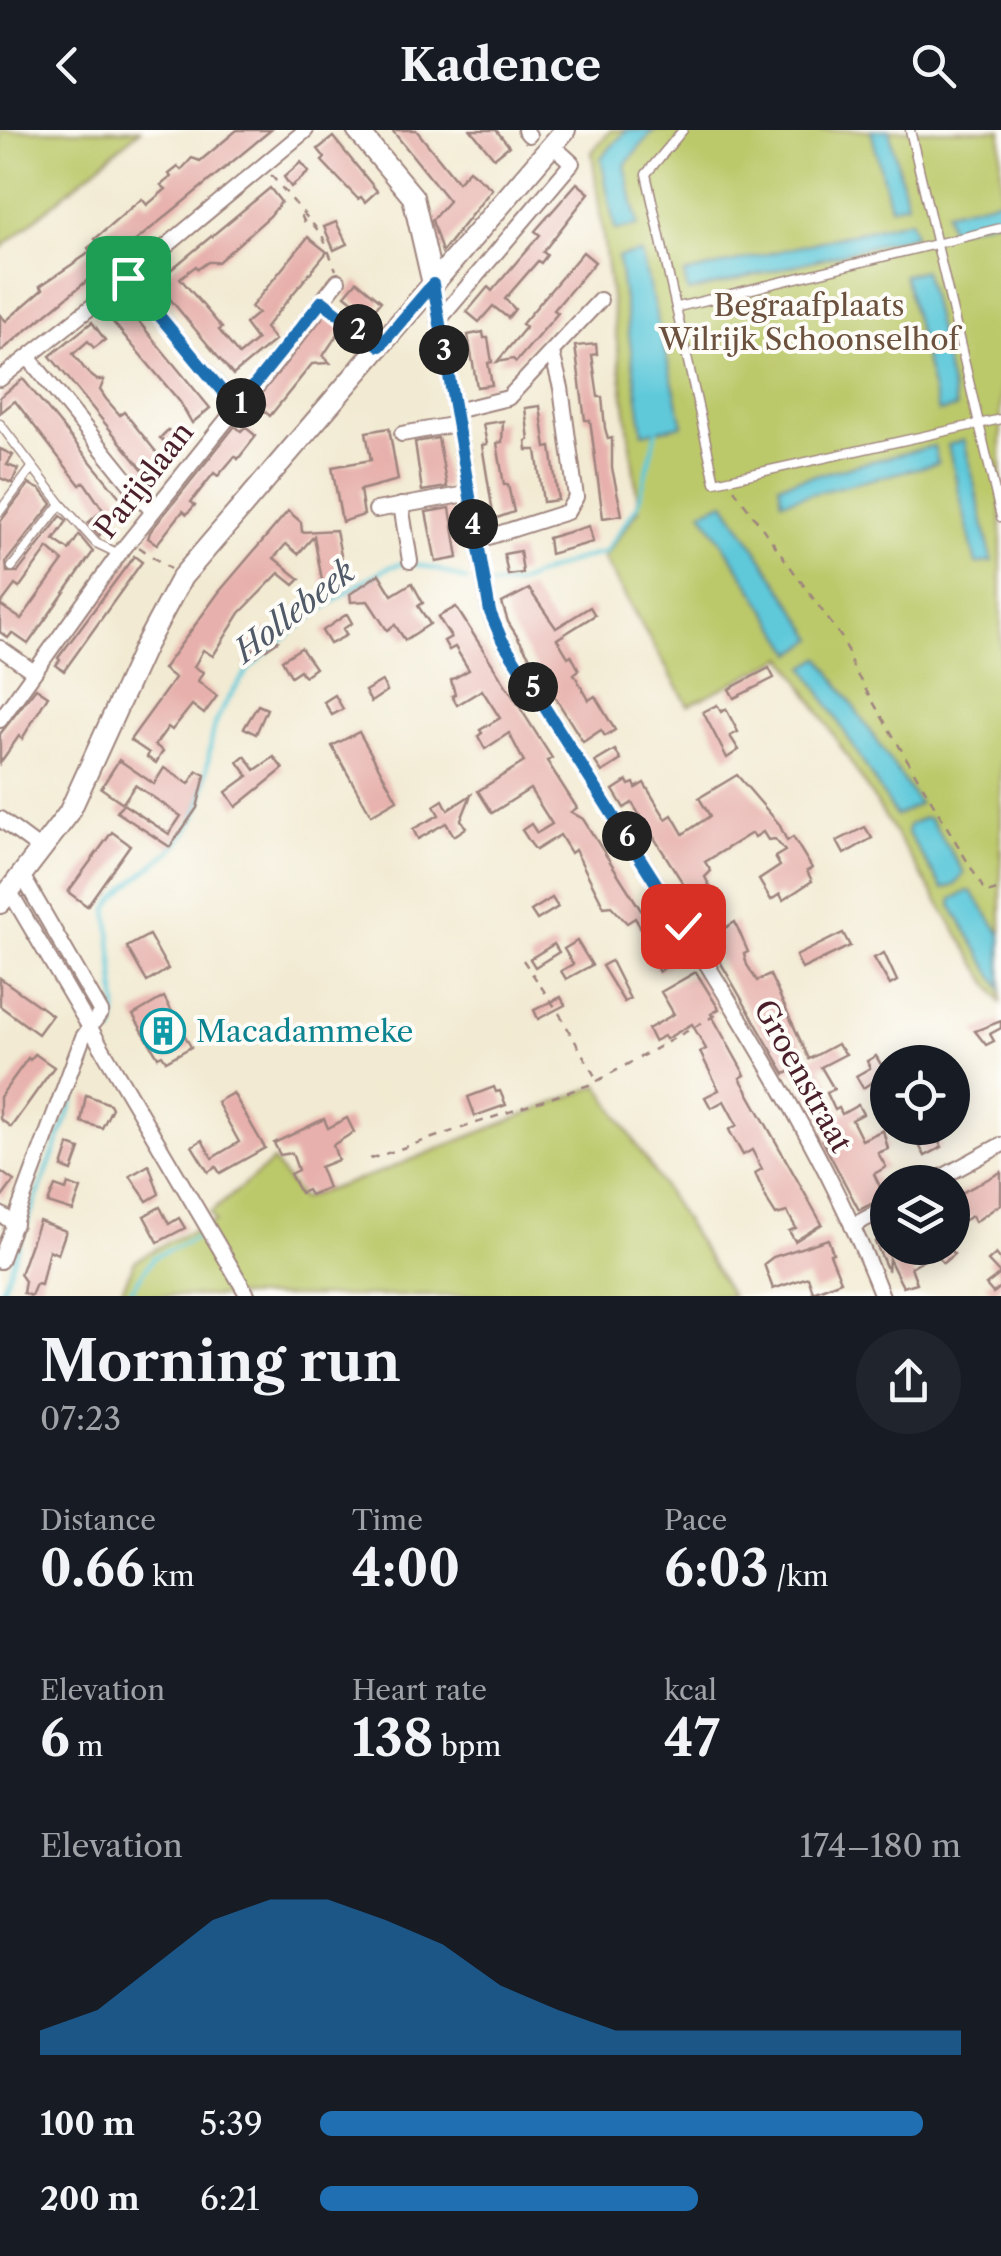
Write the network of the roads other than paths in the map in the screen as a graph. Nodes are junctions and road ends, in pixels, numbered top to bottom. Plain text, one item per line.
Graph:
1 (306, 130) edge
2 (357, 130) edge
3 (683, 130) edge
4 (910, 130) edge
5 (558, 138) edge
6 (1001, 228) edge
7 (938, 242) junction
8 (128, 278) junction
9 (338, 282) road end
10 (433, 284) junction
11 (600, 300) dead end
12 (678, 307) junction
13 (439, 320) junction
14 (552, 352) junction
15 (28, 357) junction
16 (0, 379) edge
17 (236, 408) junction
18 (456, 418) junction
19 (1001, 419) edge
20 (0, 424) edge
21 (979, 424) junction
22 (402, 434) dead end
23 (32, 468) junction
24 (467, 494) junction
25 (61, 504) junction
26 (402, 505) junction
27 (376, 510) dead end
28 (0, 511) edge
29 (152, 512) junction
30 (1001, 518) edge
31 (476, 542) junction
32 (120, 554) junction
33 (410, 561) dead end
34 (12, 567) dead end
35 (0, 648) edge
36 (34, 672) junction
37 (0, 720) edge
38 (0, 819) edge
39 (43, 851) junction
40 (11, 891) edge
41 (92, 1026) junction
42 (1001, 1145) edge
43 (964, 1165) edge
44 (0, 1214) edge
45 (870, 1216) edge
46 (14, 1224) junction
47 (852, 1226) junction
48 (0, 1261) edge
49 (248, 1296) edge
50 (882, 1296) edge

1 - 8 street
2 - 10 main road
3 - 12 lane
4 - 7 lane
5 - 10 main road
5 - 13 street
6 - 7 lane
7 - 12 lane
7 - 21 lane
8 - 15 street
8 - 17 street
9 - 17 street, Parijslaan
10 - 13 street, Groenstraat
10 - 39 main road
11 - 14 street
12 - 21 lane
13 - 18 street, Groenstraat
14 - 18 street
14 - 31 street
15 - 16 street
15 - 29 street
17 - 29 street, Parijslaan
18 - 22 street
18 - 24 street, Groenstraat
19 - 21 lane
20 - 23 lane
21 - 30 lane
23 - 25 lane
23 - 28 lane
24 - 26 street
24 - 31 street, Groenstraat
25 - 32 lane
25 - 34 lane
26 - 27 street
26 - 33 street
29 - 32 street, Parijslaan
31 - 47 street, Groenstraat
32 - 36 street, Parijslaan
35 - 36 street
36 - 37 street, Parijslaan
38 - 39 street
39 - 40 main road
40 - 41 street
41 - 46 street
41 - 49 street
42 - 43 street
44 - 46 street
45 - 47 street
46 - 48 street
47 - 50 street, Groenstraat

